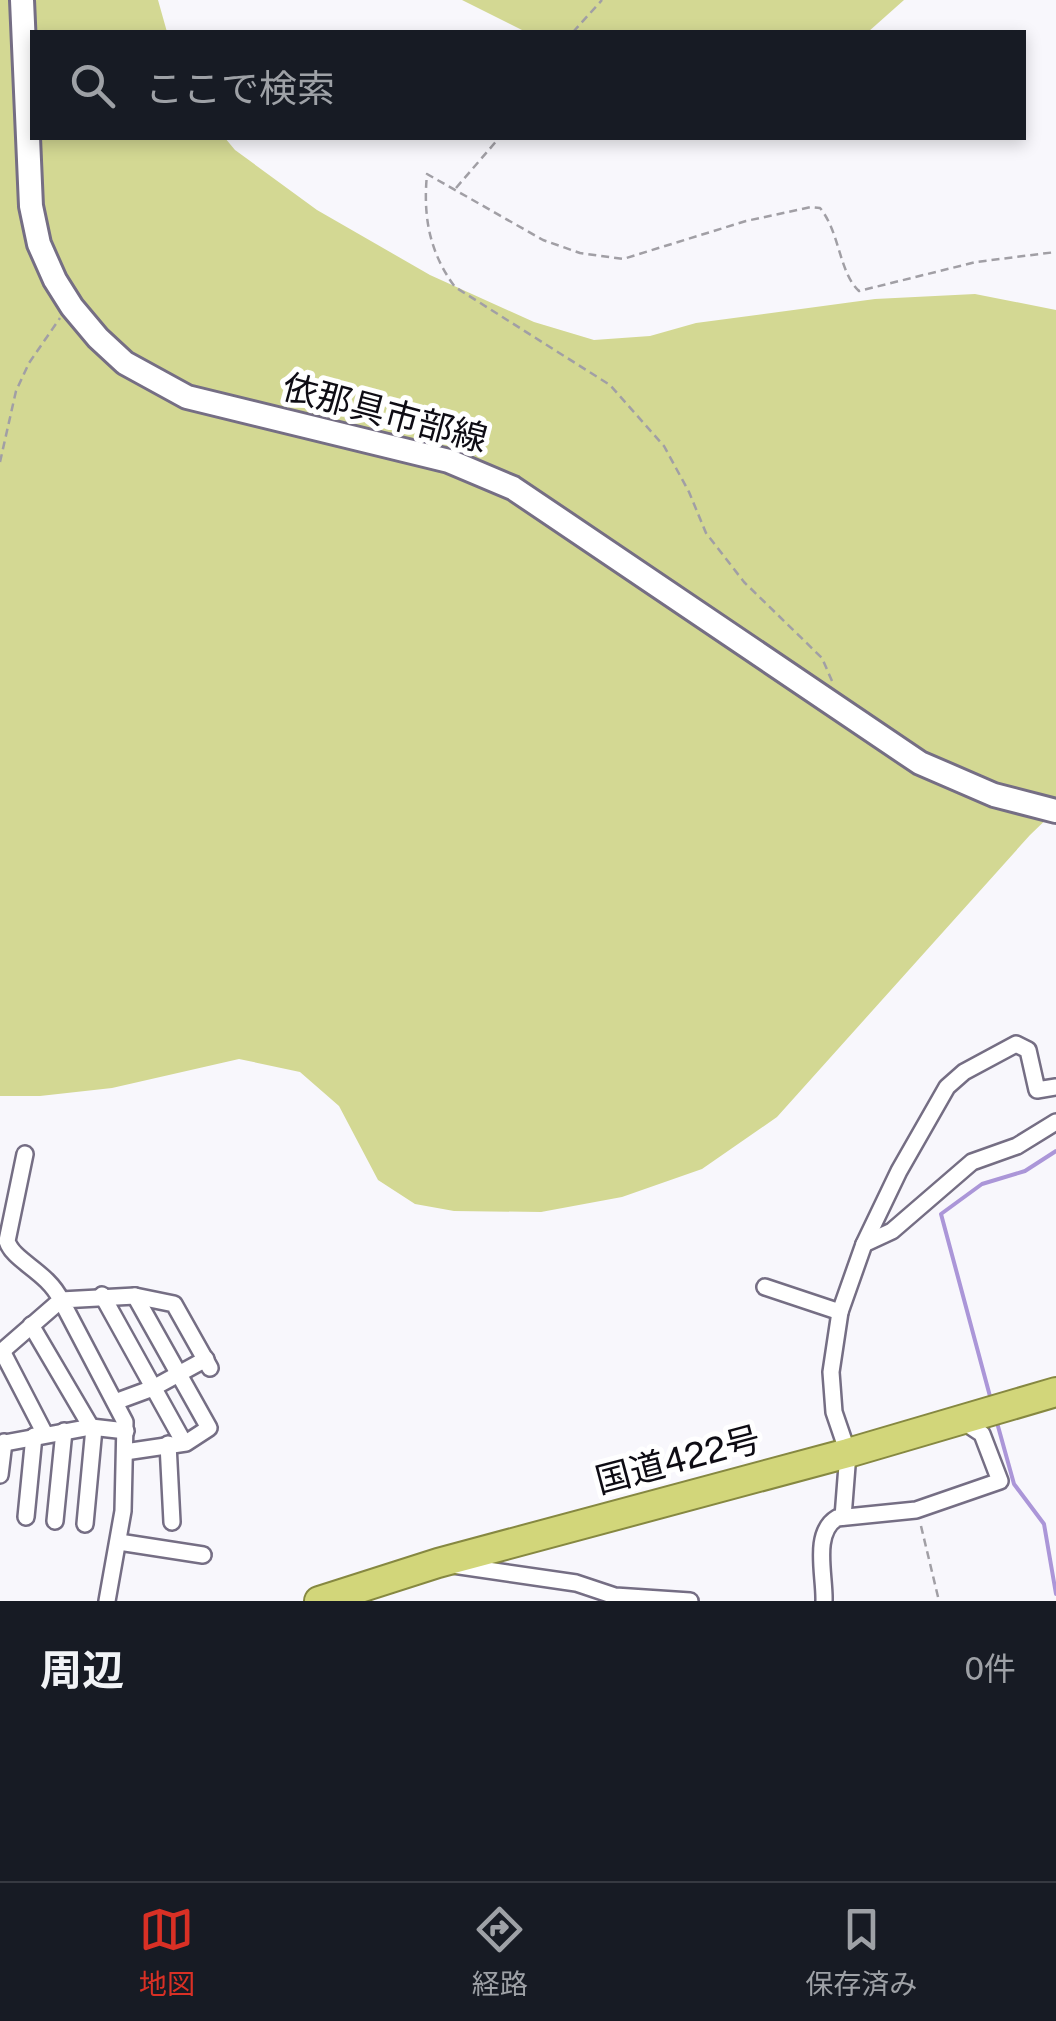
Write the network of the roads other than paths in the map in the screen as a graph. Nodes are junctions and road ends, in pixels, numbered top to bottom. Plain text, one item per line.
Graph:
1 (22, 0) edge
2 (1056, 811) edge
3 (1056, 1087) edge
4 (1056, 1122) edge
5 (25, 1154) dead end
6 (864, 1244) junction
7 (765, 1287) dead end
8 (102, 1295) junction
9 (135, 1296) junction
10 (61, 1300) junction
11 (840, 1312) junction
12 (30, 1325) junction
13 (1, 1352) edge
14 (179, 1374) junction
15 (153, 1388) junction
16 (1056, 1392) edge
17 (115, 1402) junction
18 (982, 1414) junction
19 (92, 1428) junction
20 (64, 1431) junction
21 (126, 1431) junction
22 (40, 1435) junction
23 (2, 1443) edge
24 (175, 1443) junction
25 (125, 1452) junction
26 (848, 1453) junction
27 (0, 1475) edge
28 (26, 1517) dead end
29 (843, 1517) junction
30 (54, 1521) dead end
31 (172, 1522) dead end
32 (85, 1524) dead end
33 (119, 1542) junction
34 (203, 1555) dead end
35 (438, 1564) junction
36 (655, 1600) edge
37 (108, 1601) edge
38 (319, 1601) edge
39 (690, 1601) edge
40 (824, 1601) edge

1 - 2 main road, 依那具市部線
3 - 6 street
4 - 6 street
5 - 10 street
6 - 11 street
7 - 11 street
8 - 9 street
8 - 10 street
8 - 15 street
9 - 14 street
9 - 14 street
10 - 12 street
10 - 17 street
11 - 26 street
12 - 13 street
12 - 19 street
13 - 22 street
14 - 15 street
14 - 24 street
15 - 17 street
15 - 24 street
16 - 18 highway, 国道422号
17 - 21 street
18 - 26 highway, 国道422号
18 - 29 street
19 - 20 street
19 - 21 street
19 - 32 street
20 - 22 street
20 - 30 street
21 - 25 street
22 - 23 street
22 - 28 street
23 - 27 street
24 - 25 street
24 - 31 street
25 - 33 street
26 - 29 street
26 - 35 highway, 国道422号
29 - 40 street
33 - 34 street
33 - 37 street
35 - 36 street
35 - 38 highway, 国道422号
36 - 39 street

